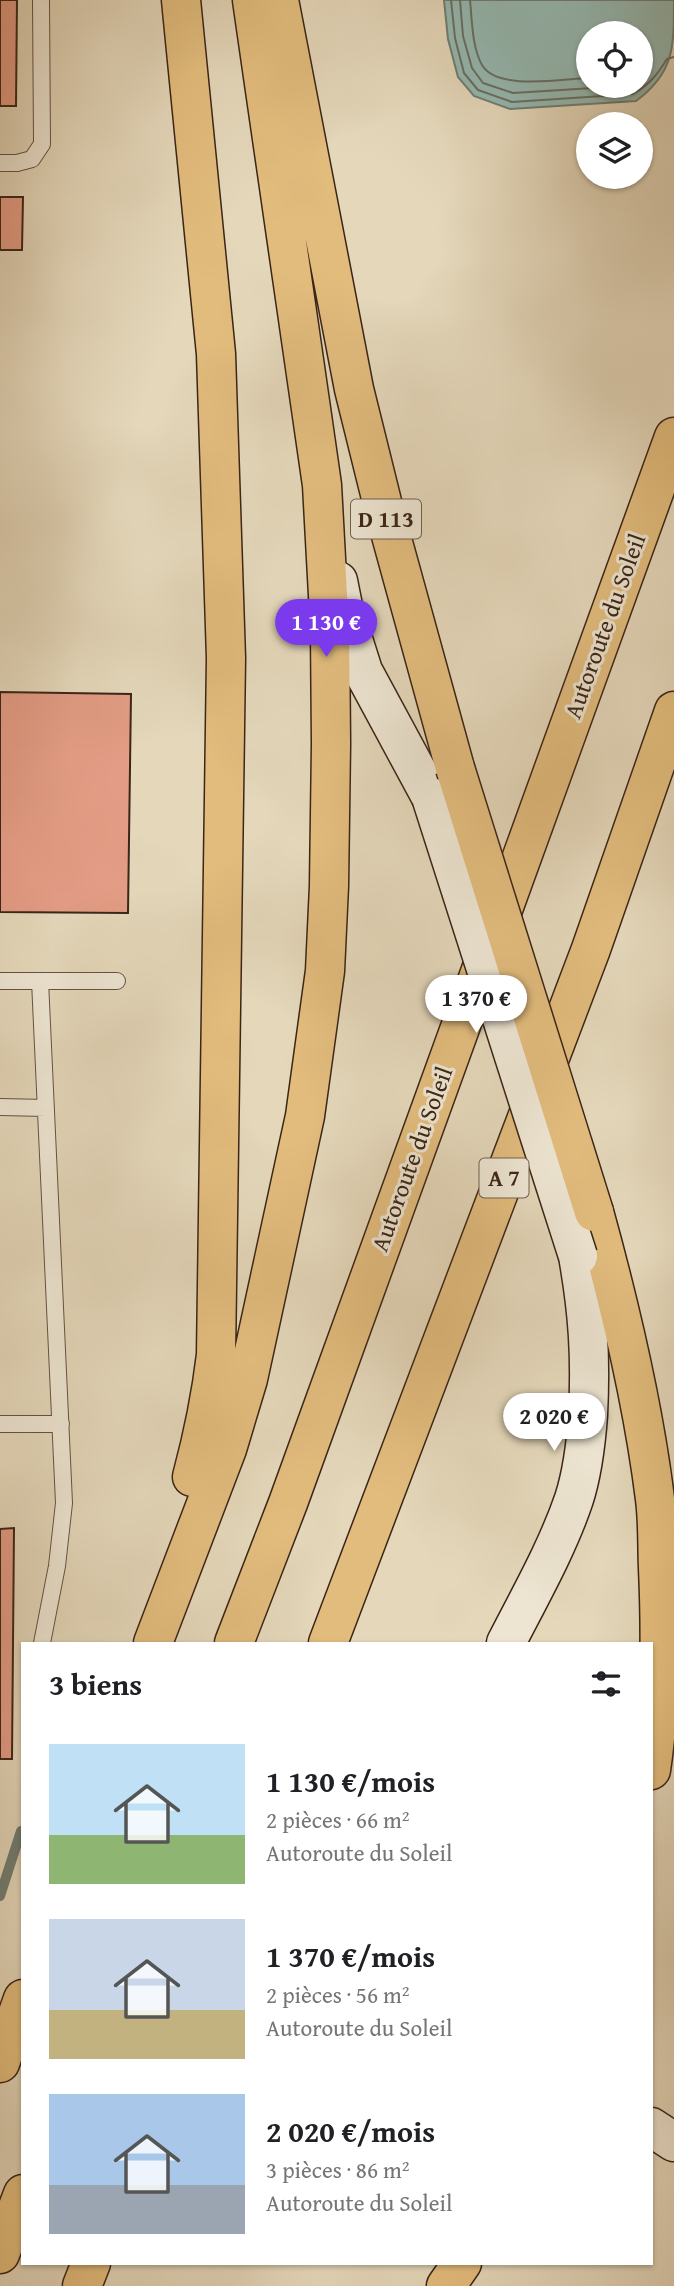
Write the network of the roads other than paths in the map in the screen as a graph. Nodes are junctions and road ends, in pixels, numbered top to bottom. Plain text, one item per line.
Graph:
1 (41, 0) edge
2 (181, 0) edge
3 (252, 0) edge
4 (279, 0) edge
5 (306, 0) edge
6 (0, 163) edge
7 (330, 267) junction
8 (674, 437) edge
9 (322, 485) junction
10 (674, 711) edge
11 (443, 782) junction
12 (0, 981) edge
13 (40, 981) junction
14 (117, 981) dead end
15 (0, 1107) edge
16 (46, 1108) junction
17 (0, 1424) edge
18 (61, 1424) junction
19 (42, 1642) edge
20 (143, 1642) edge
21 (153, 1642) edge
22 (234, 1642) edge
23 (328, 1642) edge
24 (506, 1642) edge
25 (653, 1756) edge
26 (21, 2005) edge
27 (0, 2063) edge
28 (653, 2128) edge
29 (674, 2142) edge
30 (21, 2199) edge
31 (0, 2253) edge
32 (90, 2265) edge
33 (461, 2265) edge
34 (82, 2286) edge
35 (446, 2286) edge

1 - 6 lane
2 - 20 main road
3 - 9 main road, D 113
4 - 7 main road, D 113
5 - 7 main road
7 - 11 main road, D 113
8 - 22 main road, Autoroute du Soleil
9 - 11 street
9 - 21 main road
10 - 23 main road, A 7
11 - 24 street, bridge
11 - 25 main road, D 113, bridge
12 - 13 lane
13 - 14 lane
13 - 16 lane
15 - 16 lane
16 - 18 lane
17 - 18 lane
18 - 19 lane
26 - 27 main road
28 - 29 street
30 - 31 main road
32 - 34 main road
33 - 35 main road

